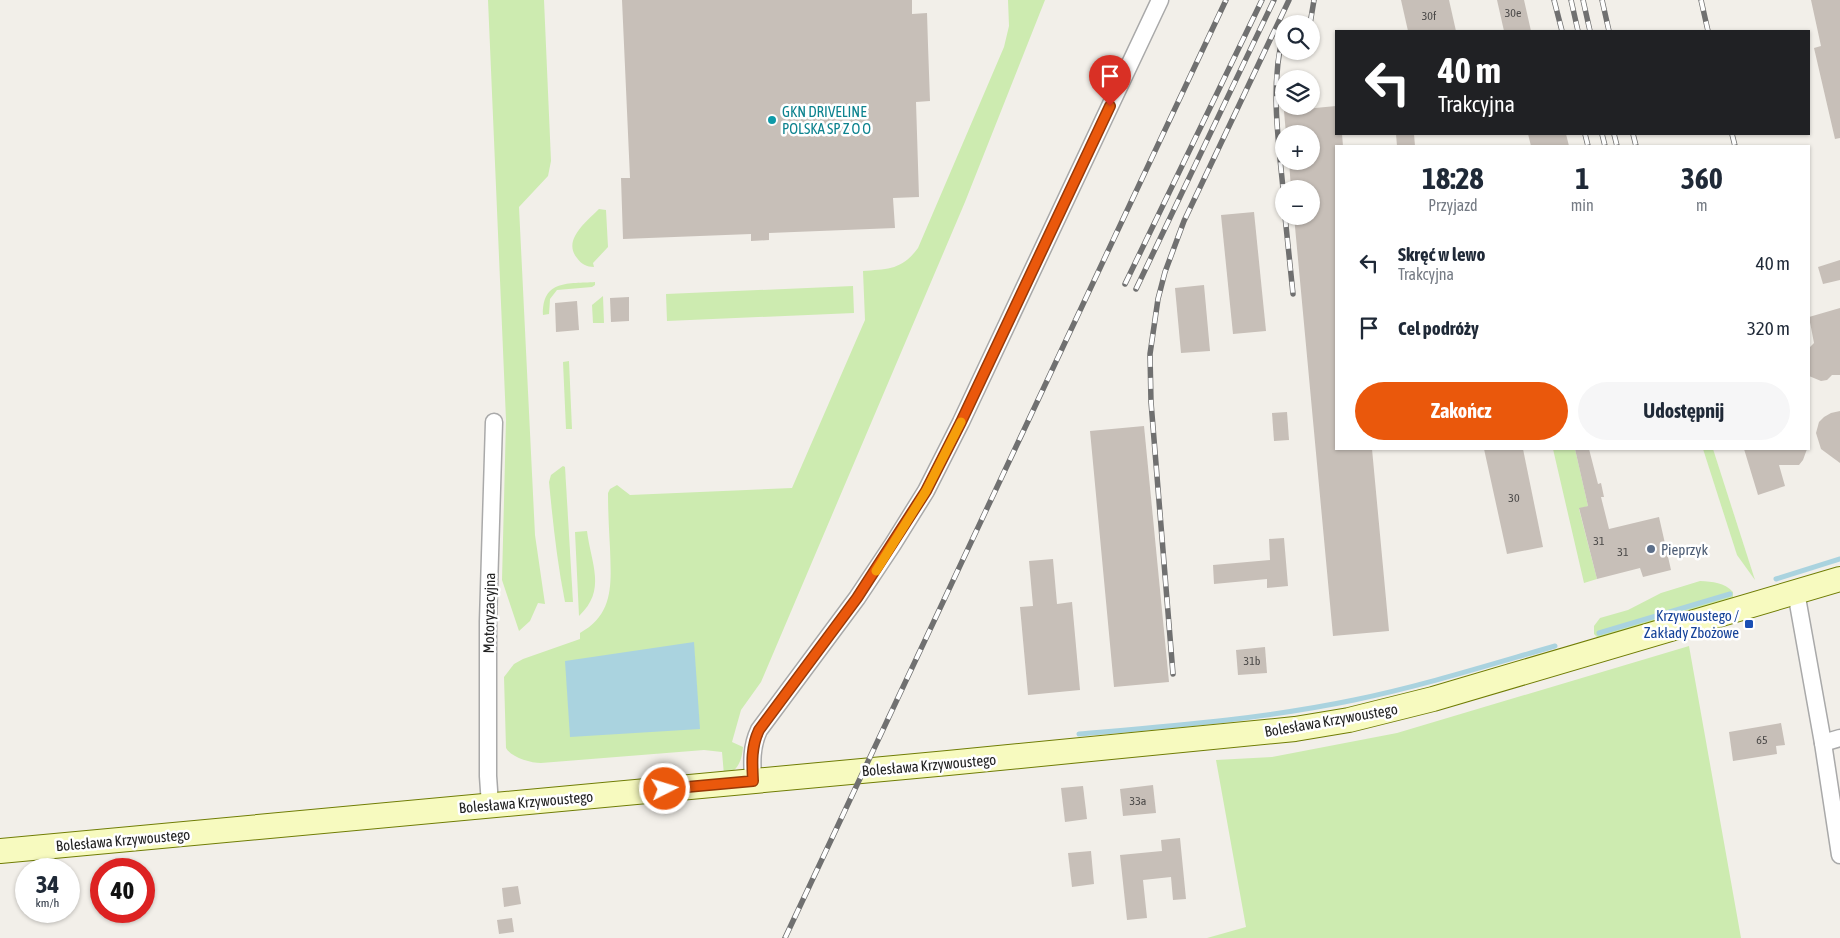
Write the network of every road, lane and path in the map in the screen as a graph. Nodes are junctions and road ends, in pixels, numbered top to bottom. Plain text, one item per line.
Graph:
1 (1160, 0) edge
2 (494, 422) dead end
3 (1840, 579) edge
4 (1796, 592) junction
5 (1840, 738) edge
6 (1823, 743) junction
7 (753, 781) junction
8 (490, 805) junction
9 (0, 851) edge
10 (1840, 854) edge

1 - 7 street
2 - 8 street, Motoryzacyjna
3 - 4 street, Bolesława Krzywoustego
4 - 6 street
4 - 7 street, Bolesława Krzywoustego
5 - 6 street
6 - 10 street
7 - 8 street, Bolesława Krzywoustego
8 - 9 street, Bolesława Krzywoustego

